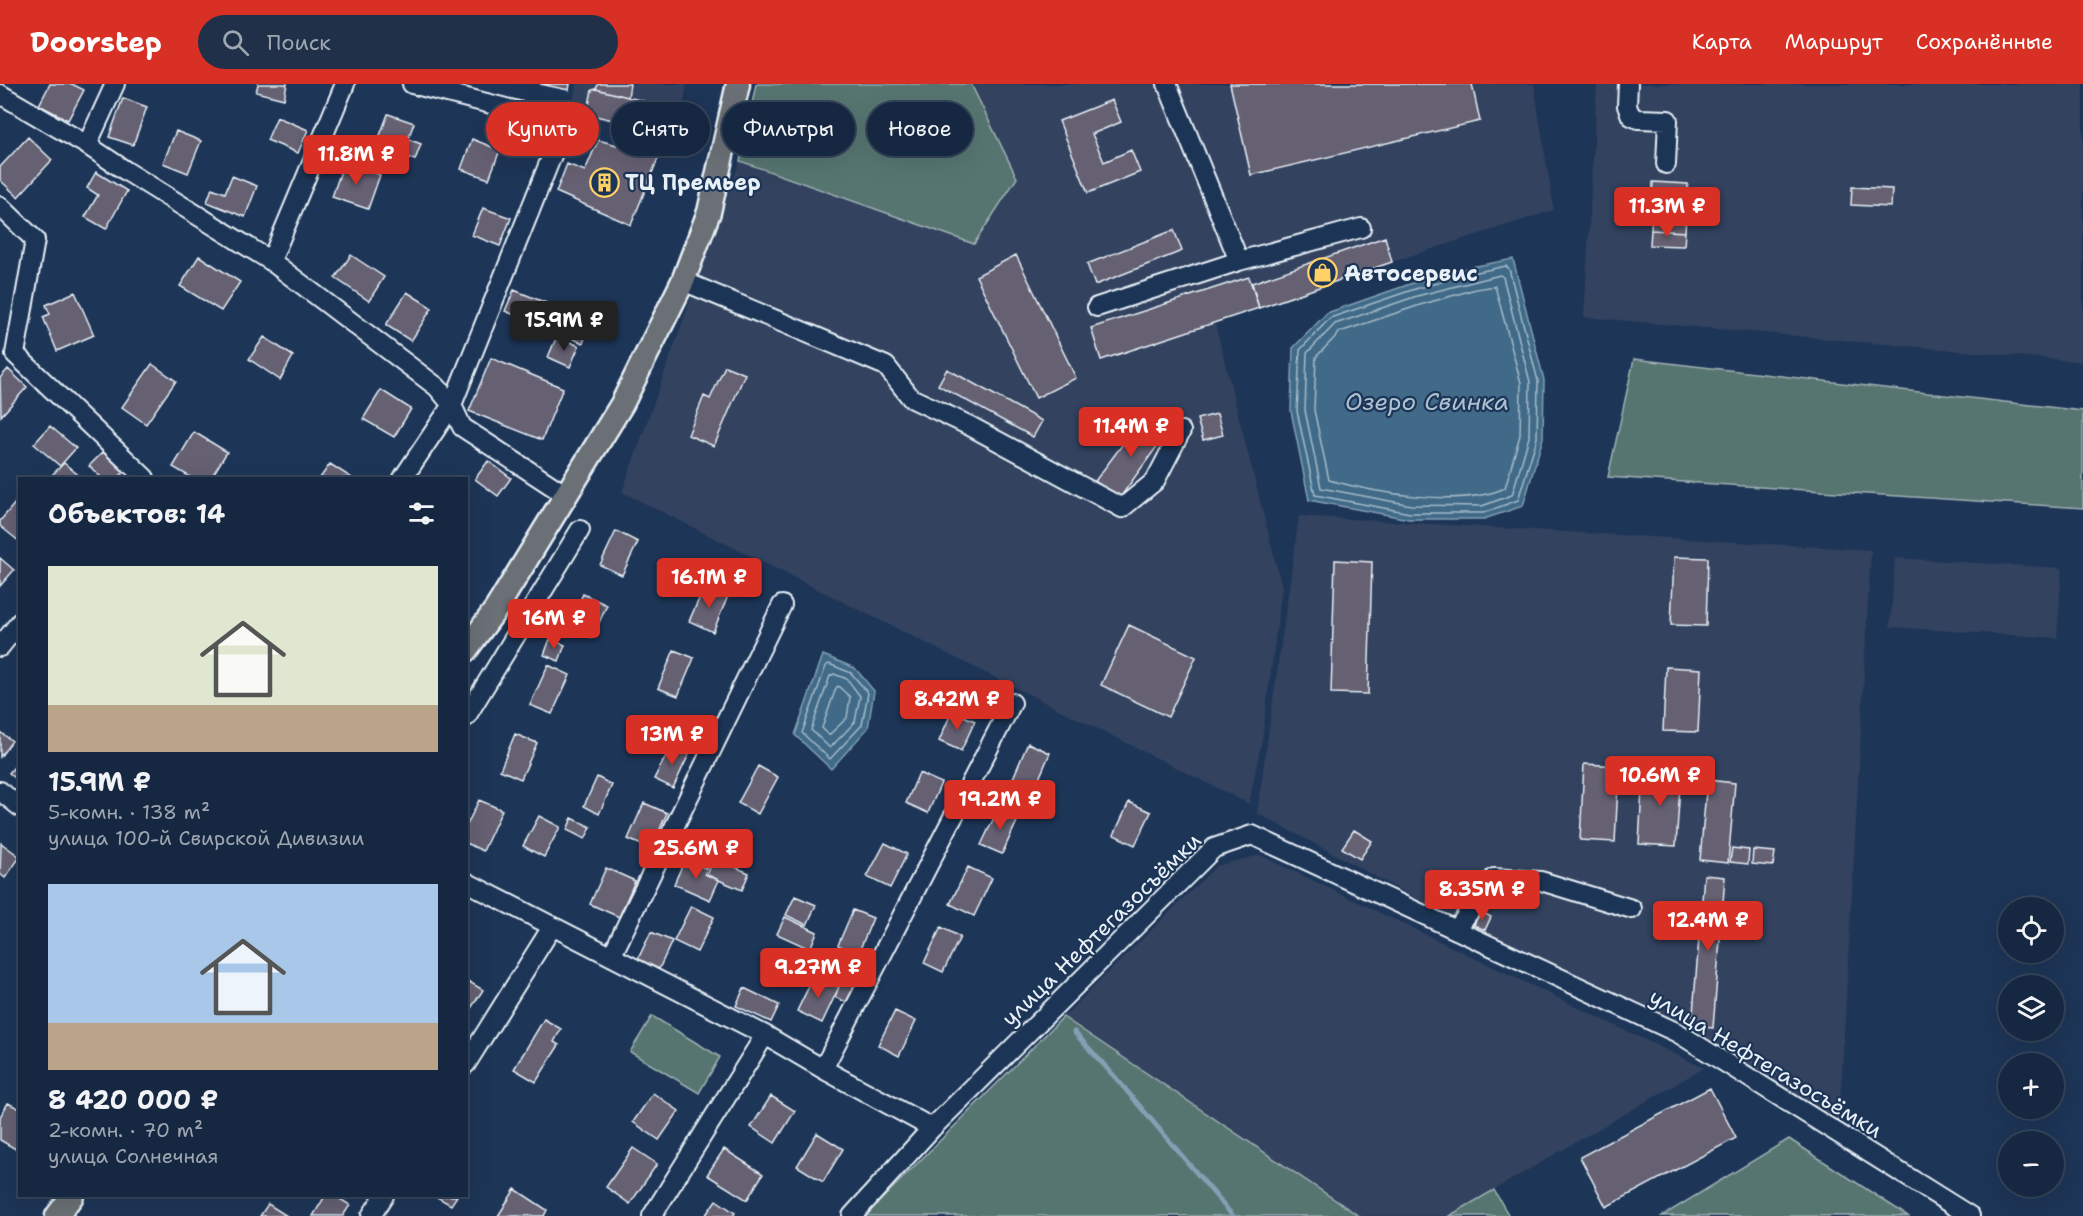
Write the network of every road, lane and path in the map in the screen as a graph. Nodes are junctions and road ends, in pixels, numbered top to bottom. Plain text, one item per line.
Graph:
1 (115, 84) edge
2 (345, 84) edge
3 (412, 84) edge
4 (738, 84) edge
5 (1167, 84) edge
6 (1628, 84) edge
7 (0, 94) edge
8 (87, 145) junction
9 (1666, 164) dead end
10 (0, 206) edge
11 (1361, 228) dead end
12 (272, 261) junction
13 (1239, 261) junction
14 (683, 281) junction
15 (1097, 307) dead end
16 (17, 343) junction
17 (0, 362) edge
18 (452, 405) junction
19 (1181, 431) dead end
20 (138, 476) edge
21 (404, 477) edge
22 (566, 495) junction
23 (580, 530) dead end
24 (782, 605) dead end
25 (18, 624) edge
26 (0, 647) edge
27 (468, 647) edge
28 (1012, 703) dead end
29 (468, 714) edge
30 (0, 791) edge
31 (18, 805) edge
32 (468, 883) edge
33 (1632, 909) dead end
34 (552, 927) junction
35 (1456, 930) junction
36 (612, 956) junction
37 (765, 1035) junction
38 (468, 1061) edge
39 (823, 1069) junction
40 (932, 1128) junction
41 (71, 1197) edge
42 (383, 1197) edge
43 (57, 1216) edge
44 (371, 1216) edge
45 (652, 1216) edge
46 (852, 1216) edge
47 (1970, 1216) edge

1 - 8 street
2 - 12 street
3 - 18 street
4 - 14 main road
5 - 13 street
6 - 9 street
7 - 8 street
8 - 12 street
10 - 16 street
11 - 13 street
12 - 18 street
13 - 15 street
14 - 19 street
14 - 22 main road
16 - 17 street
16 - 20 street
18 - 21 street
18 - 22 street
22 - 27 main road
23 - 29 street
24 - 36 street
25 - 26 street
28 - 39 street
30 - 31 street
32 - 34 street
33 - 35 street
34 - 36 street
34 - 38 street
35 - 40 street, улица Нефтегазосъёмки
35 - 47 street, улица Нефтегазосъёмки
36 - 37 street
37 - 39 street
37 - 45 street
39 - 40 street
40 - 46 street, улица Нефтегазосъёмки
41 - 43 main road
42 - 44 street

